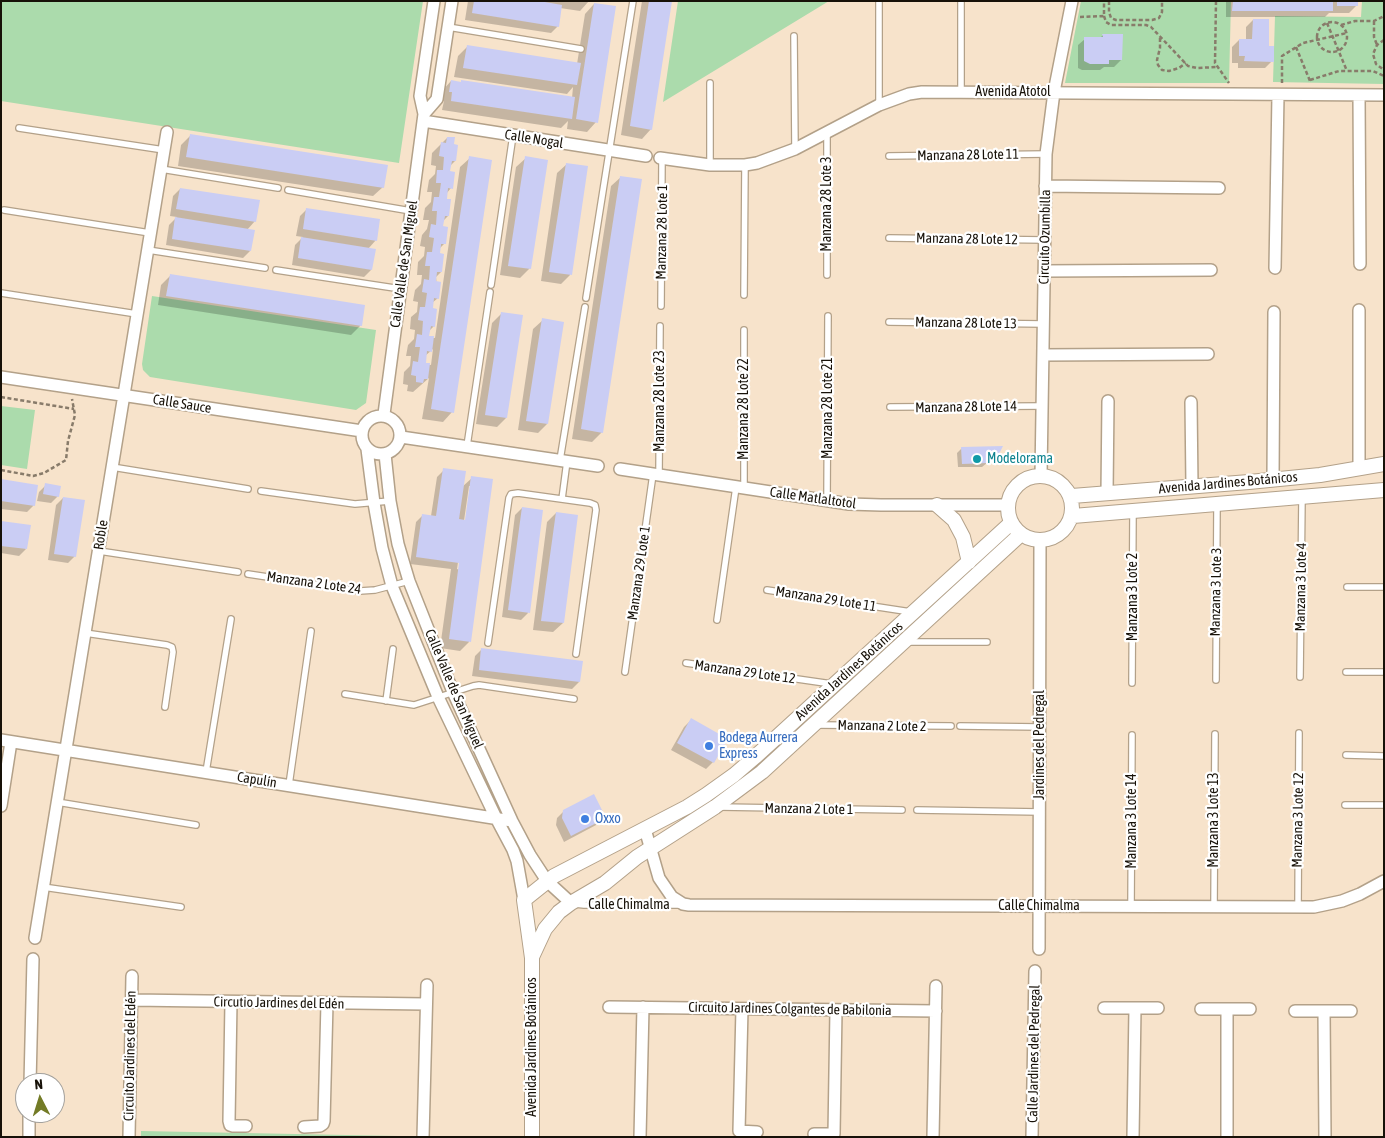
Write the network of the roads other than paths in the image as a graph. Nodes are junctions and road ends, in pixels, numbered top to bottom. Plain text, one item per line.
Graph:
1 (434, 1) edge
2 (452, 1) edge
3 (633, 1) edge
4 (879, 1) edge
5 (961, 1) edge
6 (1072, 1) edge
7 (448, 27) junction
8 (794, 36) dead end
9 (582, 49) dead end
10 (710, 83) dead end
11 (961, 91) junction
12 (1054, 92) junction
13 (1280, 95) junction
14 (1359, 95) junction
15 (1384, 95) edge
16 (879, 104) junction
17 (424, 118) junction
18 (19, 128) dead end
19 (167, 132) dead end
20 (827, 132) junction
21 (513, 135) junction
22 (795, 149) junction
23 (164, 150) junction
24 (610, 150) junction
25 (1046, 154) junction
26 (646, 156) dead end
27 (889, 156) dead end
28 (661, 158) joint
29 (710, 165) junction
30 (744, 165) junction
31 (161, 169) junction
32 (1045, 186) junction
33 (278, 188) dead end
34 (1219, 188) dead end
35 (288, 190) dead end
36 (4, 210) dead end
37 (411, 210) junction
38 (151, 233) junction
39 (889, 238) dead end
40 (1045, 240) junction
41 (148, 250) junction
42 (1360, 264) dead end
43 (265, 268) dead end
44 (1275, 268) dead end
45 (276, 270) dead end
46 (1211, 270) dead end
47 (1044, 271) junction
48 (827, 275) dead end
49 (491, 285) dead end
50 (401, 289) junction
51 (490, 292) dead end
52 (1, 293) edge
53 (744, 295) dead end
54 (586, 298) dead end
55 (661, 306) dead end
56 (585, 307) dead end
57 (1359, 310) dead end
58 (1274, 312) dead end
59 (137, 314) junction
60 (828, 316) dead end
61 (890, 322) dead end
62 (1043, 324) junction
63 (660, 326) dead end
64 (744, 330) dead end
65 (1208, 354) dead end
66 (1042, 355) junction
67 (1, 377) edge
68 (124, 395) junction
69 (1108, 401) dead end
70 (1191, 402) dead end
71 (1042, 406) junction
72 (890, 407) dead end
73 (384, 414) junction
74 (362, 431) junction
75 (401, 436) junction
76 (467, 446) junction
77 (367, 449) junction
78 (385, 454) junction
79 (564, 461) junction
80 (1384, 464) edge
81 (598, 466) dead end
82 (112, 467) junction
83 (620, 469) dead end
84 (1359, 469) junction
85 (656, 475) junction
86 (1040, 475) junction
87 (1273, 479) junction
88 (1192, 486) junction
89 (740, 487) junction
90 (248, 489) dead end
91 (1384, 490) edge
92 (261, 491) dead end
93 (1107, 493) junction
94 (1072, 496) junction
95 (1302, 497) junction
96 (562, 499) junction
97 (827, 500) junction
98 (390, 501) junction
99 (374, 503) junction
100 (1217, 504) junction
101 (937, 505) junction
102 (1007, 505) junction
103 (1133, 510) junction
104 (1073, 516) junction
105 (1011, 523) junction
106 (1021, 534) junction
107 (1040, 541) junction
108 (98, 551) junction
109 (969, 562) junction
110 (238, 572) dead end
111 (248, 574) dead end
112 (409, 581) junction
113 (392, 586) junction
114 (1347, 587) dead end
115 (1384, 587) edge
116 (767, 590) dead end
117 (914, 612) junction
118 (231, 619) dead end
119 (717, 620) dead end
120 (311, 631) dead end
121 (85, 633) junction
122 (904, 642) junction
123 (987, 642) dead end
124 (488, 643) dead end
125 (393, 649) dead end
126 (576, 654) dead end
127 (686, 663) dead end
128 (625, 672) dead end
129 (1346, 672) dead end
130 (1384, 672) edge
131 (1300, 677) dead end
132 (1216, 680) dead end
133 (1132, 683) dead end
134 (835, 684) junction
135 (453, 692) junction
136 (345, 694) dead end
137 (438, 697) junction
138 (574, 699) dead end
139 (386, 700) junction
140 (165, 707) dead end
141 (814, 725) junction
142 (951, 726) dead end
143 (960, 726) dead end
144 (1040, 727) junction
145 (1299, 733) dead end
146 (1215, 734) dead end
147 (1132, 735) dead end
148 (6, 741) edge
149 (66, 750) junction
150 (1346, 755) dead end
151 (1384, 756) edge
152 (206, 772) junction
153 (289, 786) junction
154 (57, 802) junction
155 (1345, 805) dead end
156 (1384, 805) edge
157 (1, 806) edge
158 (715, 807) junction
159 (902, 810) dead end
160 (917, 810) dead end
161 (1040, 812) junction
162 (496, 818) junction
163 (512, 821) junction
164 (196, 825) dead end
165 (645, 829) junction
166 (616, 844) junction
167 (650, 849) junction
168 (530, 855) junction
169 (517, 861) junction
170 (624, 868) junction
171 (547, 881) junction
172 (1384, 881) edge
173 (43, 887) junction
174 (524, 900) junction
175 (571, 903) junction
176 (688, 905) junction
177 (1040, 906) junction
178 (1131, 906) junction
179 (181, 907) dead end
180 (1214, 907) junction
181 (1298, 907) junction
182 (35, 938) dead end
183 (1040, 949) dead end
184 (33, 958) dead end
185 (532, 958) junction
186 (1035, 971) dead end
187 (132, 976) dead end
188 (427, 985) dead end
189 (936, 986) dead end
190 (132, 1000) junction
191 (231, 1002) junction
192 (327, 1003) junction
193 (425, 1004) junction
194 (609, 1007) dead end
195 (643, 1007) junction
196 (1104, 1008) dead end
197 (1135, 1008) junction
198 (1158, 1008) dead end
199 (742, 1009) junction
200 (1201, 1009) dead end
201 (1227, 1009) junction
202 (836, 1010) junction
203 (1250, 1010) dead end
204 (936, 1011) junction
205 (1295, 1011) dead end
206 (1324, 1011) junction
207 (1351, 1011) dead end
208 (30, 1073) edge
209 (29, 1123) edge
210 (246, 1126) dead end
211 (304, 1127) dead end
212 (757, 1132) dead end
213 (814, 1134) dead end
214 (29, 1137) edge
215 (129, 1137) edge
216 (422, 1137) edge
217 (532, 1137) edge
218 (640, 1137) edge
219 (933, 1137) edge
220 (1032, 1137) edge
221 (1133, 1137) edge
222 (1227, 1137) edge
223 (1324, 1137) edge

1 - 17 street, Calle Valle de San Miguel
2 - 7 street, Calle Valle de San Miguel
3 - 24 lane
4 - 16 lane
5 - 11 lane
6 - 12 street, Circuito Ozumbilla
7 - 9 lane
7 - 17 street, Calle Valle de San Miguel
8 - 22 lane
10 - 29 lane
11 - 12 street, Avenida Atotol
11 - 16 street, Avenida Atotol
12 - 13 street, Avenida Atotol
12 - 25 street, Circuito Ozumbilla
13 - 14 street, Avenida Atotol
13 - 44 street
14 - 15 street, Avenida Atotol
14 - 42 street
16 - 20 street, Avenida Atotol
17 - 21 street, Calle Nogal
17 - 37 street, Calle Valle de San Miguel
18 - 23 lane
19 - 23 street, Roble
20 - 22 street, Avenida Atotol
20 - 48 lane, Manzana 28 Lote 3
21 - 24 street, Calle Nogal
21 - 49 lane
22 - 30 street, Avenida Atotol
23 - 31 street, Roble
24 - 26 street, Calle Nogal
24 - 54 lane
25 - 27 lane, Manzana 28 Lote 11
25 - 32 street, Circuito Ozumbilla
28 - 29 street, Avenida Atotol
28 - 55 lane, Manzana 28 Lote 1
29 - 30 street, Avenida Atotol
30 - 53 lane
31 - 33 lane
31 - 38 street, Roble
32 - 34 street
32 - 40 street, Circuito Ozumbilla
35 - 37 lane
36 - 38 lane
37 - 50 street, Calle Valle de San Miguel
38 - 41 street, Roble
39 - 40 lane, Manzana 28 Lote 12
40 - 47 street, Circuito Ozumbilla
41 - 43 lane
41 - 59 street, Roble
45 - 50 lane
46 - 47 street
47 - 62 street, Circuito Ozumbilla
50 - 73 street, Calle Valle de San Miguel
51 - 76 lane
52 - 59 lane
56 - 79 lane
57 - 84 street
58 - 87 street
59 - 68 street, Roble
60 - 97 lane, Manzana 28 Lote 21
61 - 62 lane, Manzana 28 Lote 13
62 - 66 street, Circuito Ozumbilla
63 - 85 lane, Manzana 28 Lote 23
64 - 89 lane, Manzana 28 Lote 22
65 - 66 street
66 - 71 street, Circuito Ozumbilla
67 - 68 street, Calle Sauce
68 - 74 street, Calle Sauce
68 - 82 street, Roble
69 - 93 street
70 - 88 street
71 - 72 lane, Manzana 28 Lote 14
71 - 86 street, Circuito Ozumbilla
73 - 74 street
73 - 75 street
74 - 77 street
75 - 76 street
75 - 78 street
76 - 79 street
77 - 78 street
77 - 99 street, Calle Valle de San Miguel
78 - 98 street, Calle Valle de San Miguel
79 - 81 street
79 - 96 lane
80 - 84 street, Avenida Jardines Botánicos
82 - 90 lane
82 - 108 street, Roble
83 - 85 street, Calle Matlaltotol
84 - 87 street, Avenida Jardines Botánicos
85 - 89 street, Calle Matlaltotol
85 - 128 lane, Manzana 29 Lote 1
86 - 94 street
86 - 102 street
87 - 88 street, Avenida Jardines Botánicos
88 - 93 street, Avenida Jardines Botánicos
89 - 97 street, Calle Matlaltotol
89 - 119 lane, Manzana 28 Lote 22
91 - 95 street, Avenida Jardines Botánicos
92 - 99 lane
93 - 94 street, Avenida Jardines Botánicos
94 - 104 street
95 - 100 street, Avenida Jardines Botánicos
95 - 131 lane, Manzana 3 Lote 4
96 - 124 lane
96 - 126 lane
97 - 101 street, Calle Matlaltotol
98 - 99 lane
98 - 112 street, Calle Valle de San Miguel
99 - 113 street, Calle Valle de San Miguel
100 - 103 street, Avenida Jardines Botánicos
100 - 132 lane, Manzana 3 Lote 3
101 - 102 street, Calle Matlaltotol
101 - 109 street
102 - 105 street
103 - 104 street, Avenida Jardines Botánicos
103 - 133 lane, Manzana 3 Lote 2
104 - 107 street
105 - 106 street
105 - 109 street, Avenida Jardines Botánicos
106 - 107 street
106 - 122 street, Avenida Jardines Botánicos
107 - 144 street, Jardines del Pedregal
108 - 110 lane
108 - 121 street, Roble
109 - 117 street, Avenida Jardines Botánicos
111 - 113 lane, Manzana 2 Lote 24
112 - 113 lane, Manzana 2 Lote 24
112 - 135 street, Calle Valle de San Miguel
113 - 137 street, Calle Valle de San Miguel
114 - 115 lane
116 - 117 lane, Manzana 29 Lote 11
117 - 134 street, Avenida Jardines Botánicos
118 - 152 lane
120 - 153 lane
121 - 140 lane
121 - 149 street, Roble
122 - 123 lane
122 - 141 street, Avenida Jardines Botánicos
125 - 139 lane
127 - 134 lane, Manzana 29 Lote 12
129 - 130 lane
134 - 165 street, Avenida Jardines Botánicos
135 - 137 lane
135 - 138 lane
135 - 163 street, Calle Valle de San Miguel
136 - 139 lane
137 - 139 lane
137 - 162 street, Calle Valle de San Miguel
141 - 142 lane, Manzana 2 Lote 2
141 - 158 street, Avenida Jardines Botánicos
143 - 144 lane
144 - 161 street, Jardines del Pedregal
145 - 181 lane, Manzana 3 Lote 12
146 - 180 lane, Manzana 3 Lote 13
147 - 178 lane, Manzana 3 Lote 14
148 - 149 street, Capulín
148 - 157 street
149 - 152 street, Capulín
149 - 154 street, Roble
150 - 151 lane
152 - 153 street, Capulín
153 - 162 street, Capulín
154 - 164 lane
154 - 173 street, Roble
155 - 156 lane
158 - 159 lane, Manzana 2 Lote 1
158 - 167 street, Avenida Jardines Botánicos
160 - 161 lane
161 - 177 street, Jardines del Pedregal
162 - 163 street, Capulín
162 - 169 street, Calle Valle de San Miguel
163 - 168 street, Calle Valle de San Miguel
165 - 166 street, Avenida Jardines Botánicos
165 - 167 street, Calle Chimalma
166 - 170 street
166 - 171 street, Avenida Jardines Botánicos
167 - 170 street, Avenida Jardines Botánicos
167 - 176 street, Calle Chimalma
168 - 169 lane
168 - 171 street, Calle Valle de San Miguel
169 - 174 street, Calle Valle de San Miguel
170 - 175 street, Avenida Jardines Botánicos
171 - 174 street, Avenida Jardines Botánicos
171 - 175 street, Calle Valle de San Miguel
172 - 181 street, Calle Chimalma
173 - 179 lane
173 - 182 street, Roble
174 - 185 street, Avenida Jardines Botánicos
175 - 176 lane, Calle Chimalma
175 - 185 street, Avenida Jardines Botánicos
176 - 177 street, Calle Chimalma
177 - 178 street, Calle Chimalma
177 - 183 street, Jardines del Pedregal
178 - 180 street, Calle Chimalma
180 - 181 street, Calle Chimalma
184 - 208 street
185 - 217 street, Avenida Jardines Botánicos
186 - 220 street, Calle Jardines del Pedregal
187 - 190 street, Circuito Jardines del Edén
188 - 193 street
189 - 204 street
190 - 191 street, Circutio Jardines del Edén
190 - 215 street, Circuito Jardines del Edén
191 - 192 street, Circutio Jardines del Edén
191 - 210 street
192 - 193 street, Circutio Jardines del Edén
192 - 211 street
193 - 216 street
194 - 195 street, Circuito Jardines Colgantes de Babilonia
195 - 199 street, Circuito Jardines Colgantes de Babilonia
195 - 218 street
196 - 197 street
197 - 198 street
197 - 221 street
199 - 202 street, Circuito Jardines Colgantes de Babilonia
199 - 212 street
200 - 201 street
201 - 203 street
201 - 222 street
202 - 204 street, Circuito Jardines Colgantes de Babilonia
202 - 213 street
204 - 219 street
205 - 206 street
206 - 207 street
206 - 223 street
209 - 214 street

